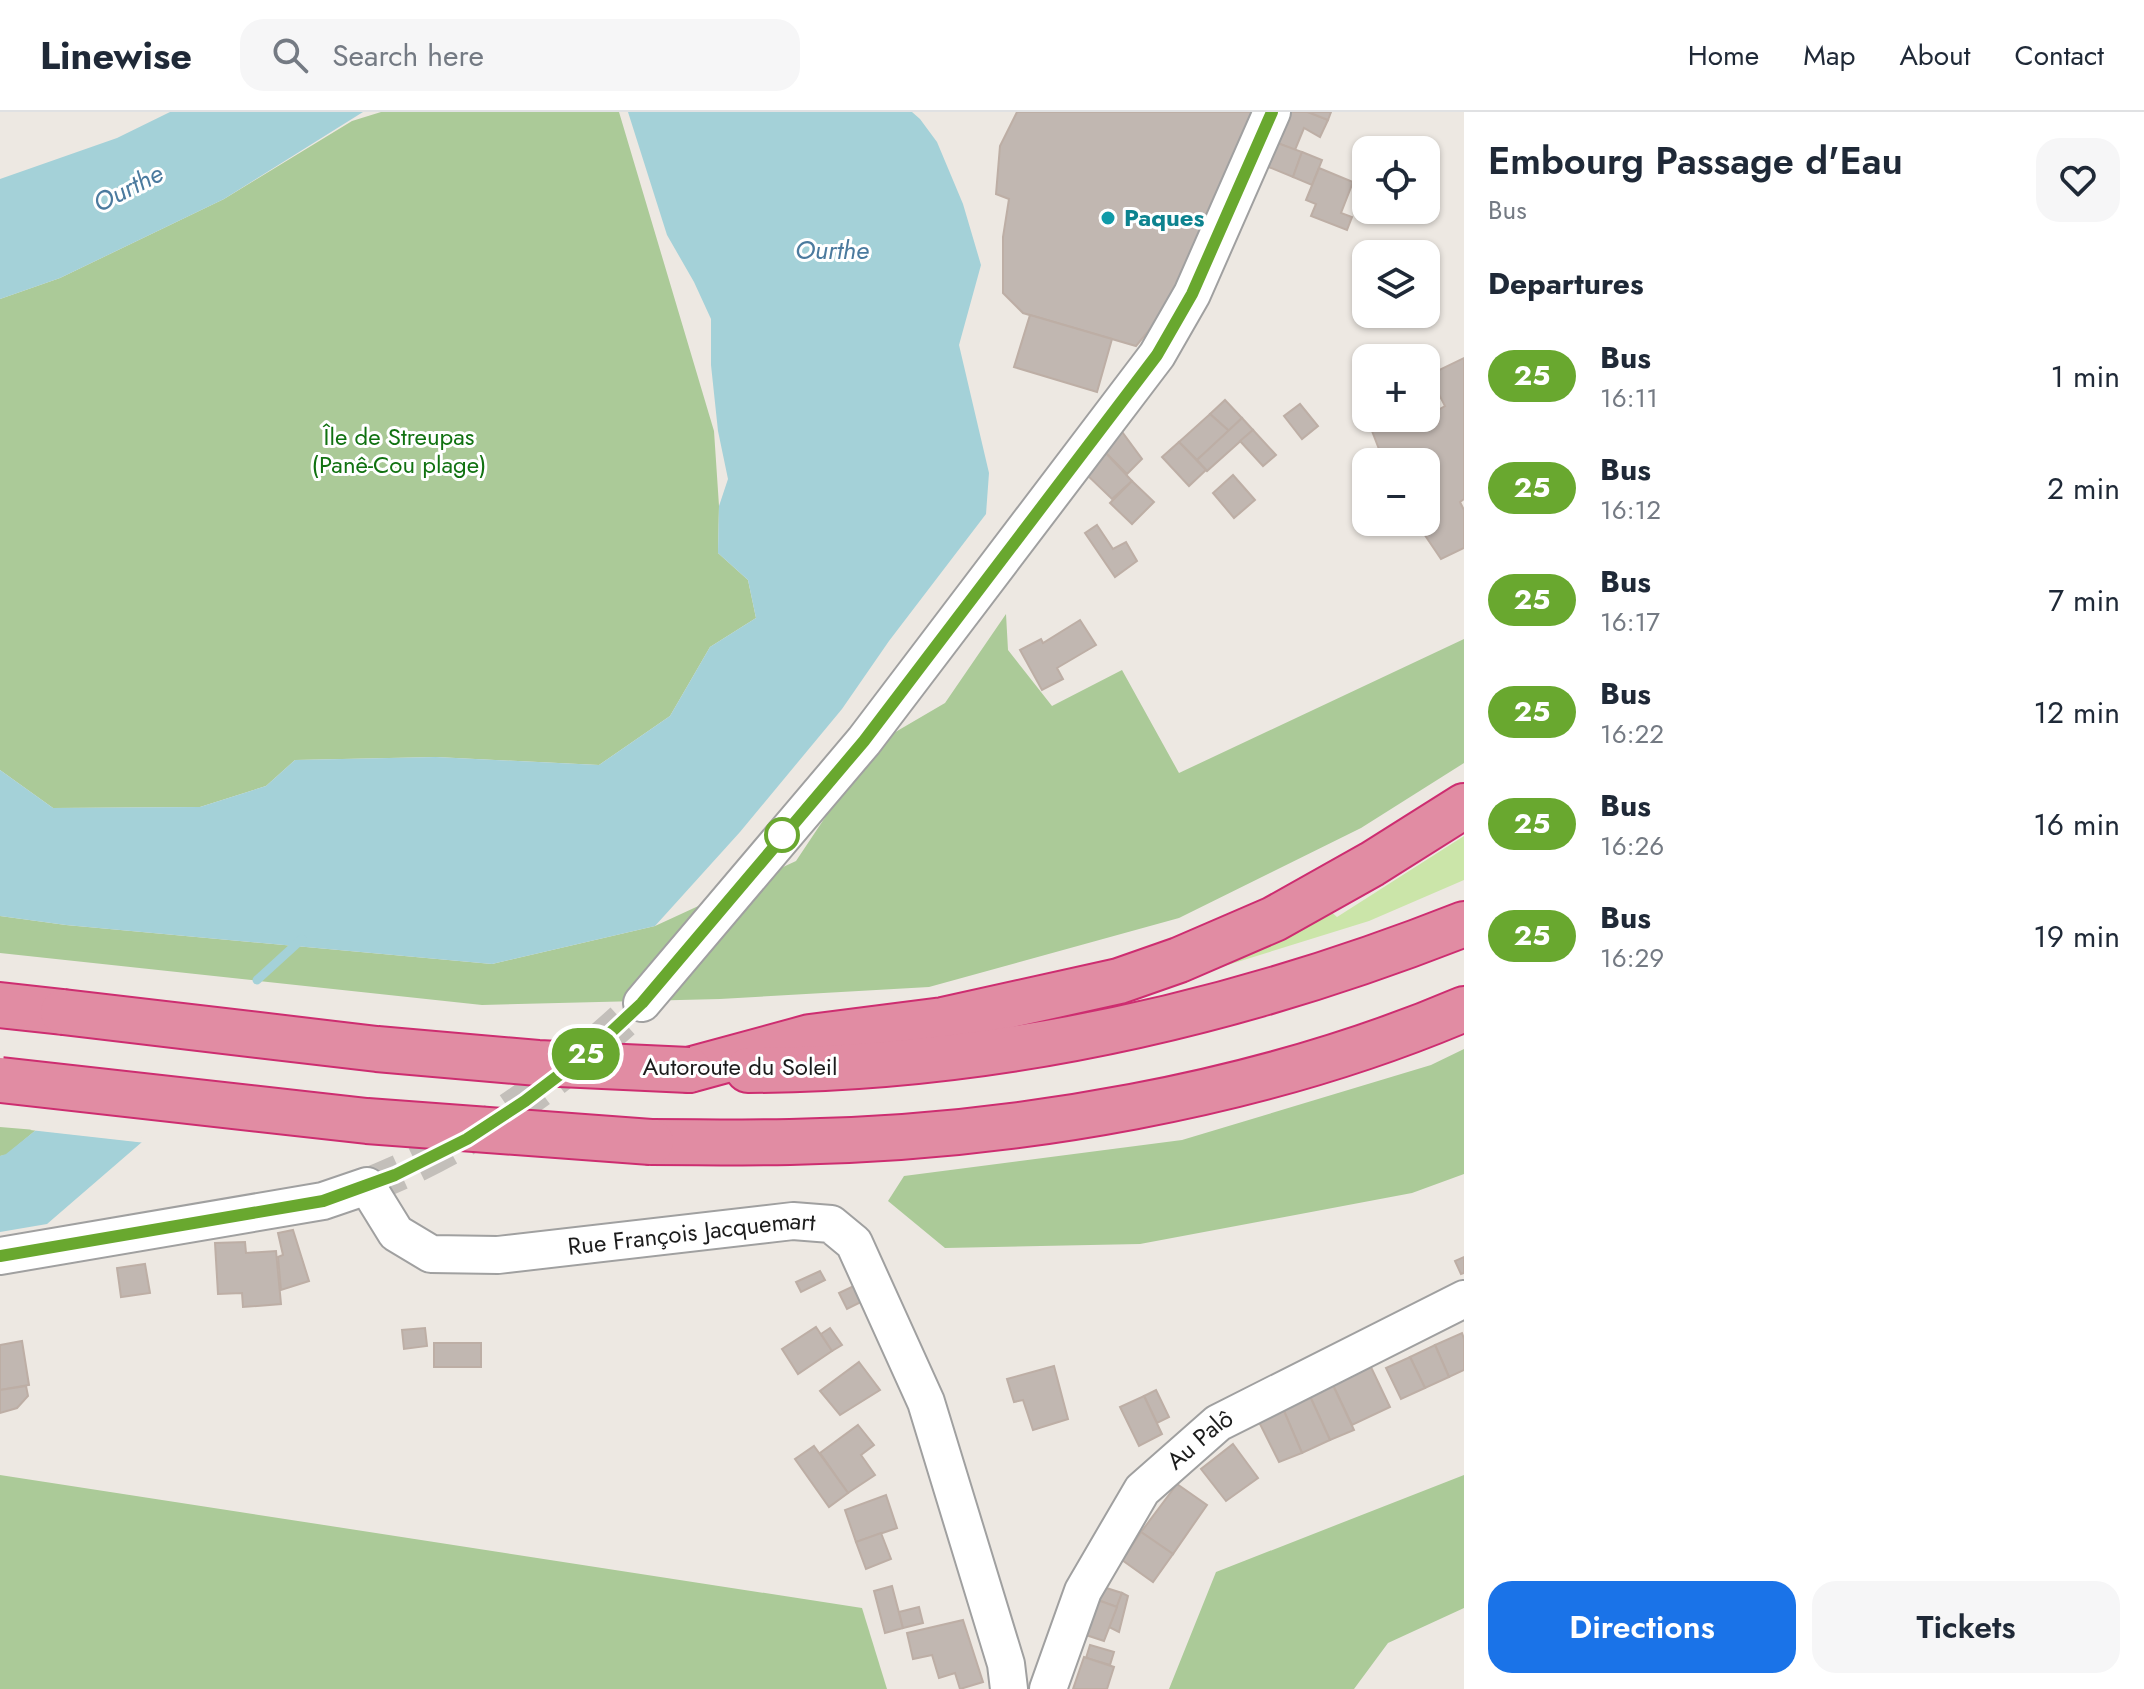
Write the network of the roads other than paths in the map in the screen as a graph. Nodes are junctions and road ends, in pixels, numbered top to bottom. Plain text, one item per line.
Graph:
1 (1272, 112) edge
2 (1464, 806) edge
3 (1464, 924) edge
4 (642, 1003) tunnel mouth
5 (0, 1005) edge
6 (1464, 1009) edge
7 (689, 1070) junction
8 (0, 1080) edge
9 (0, 1256) edge
10 (1464, 1299) edge
11 (1009, 1689) edge
12 (1048, 1689) edge

1 - 4 street
2 - 7 highway
3 - 7 highway, Autoroute du Soleil
5 - 7 highway, Autoroute du Soleil, bridge
6 - 8 highway, bridge
9 - 11 street, Rue François Jacquemart
10 - 12 street, Au Palô

